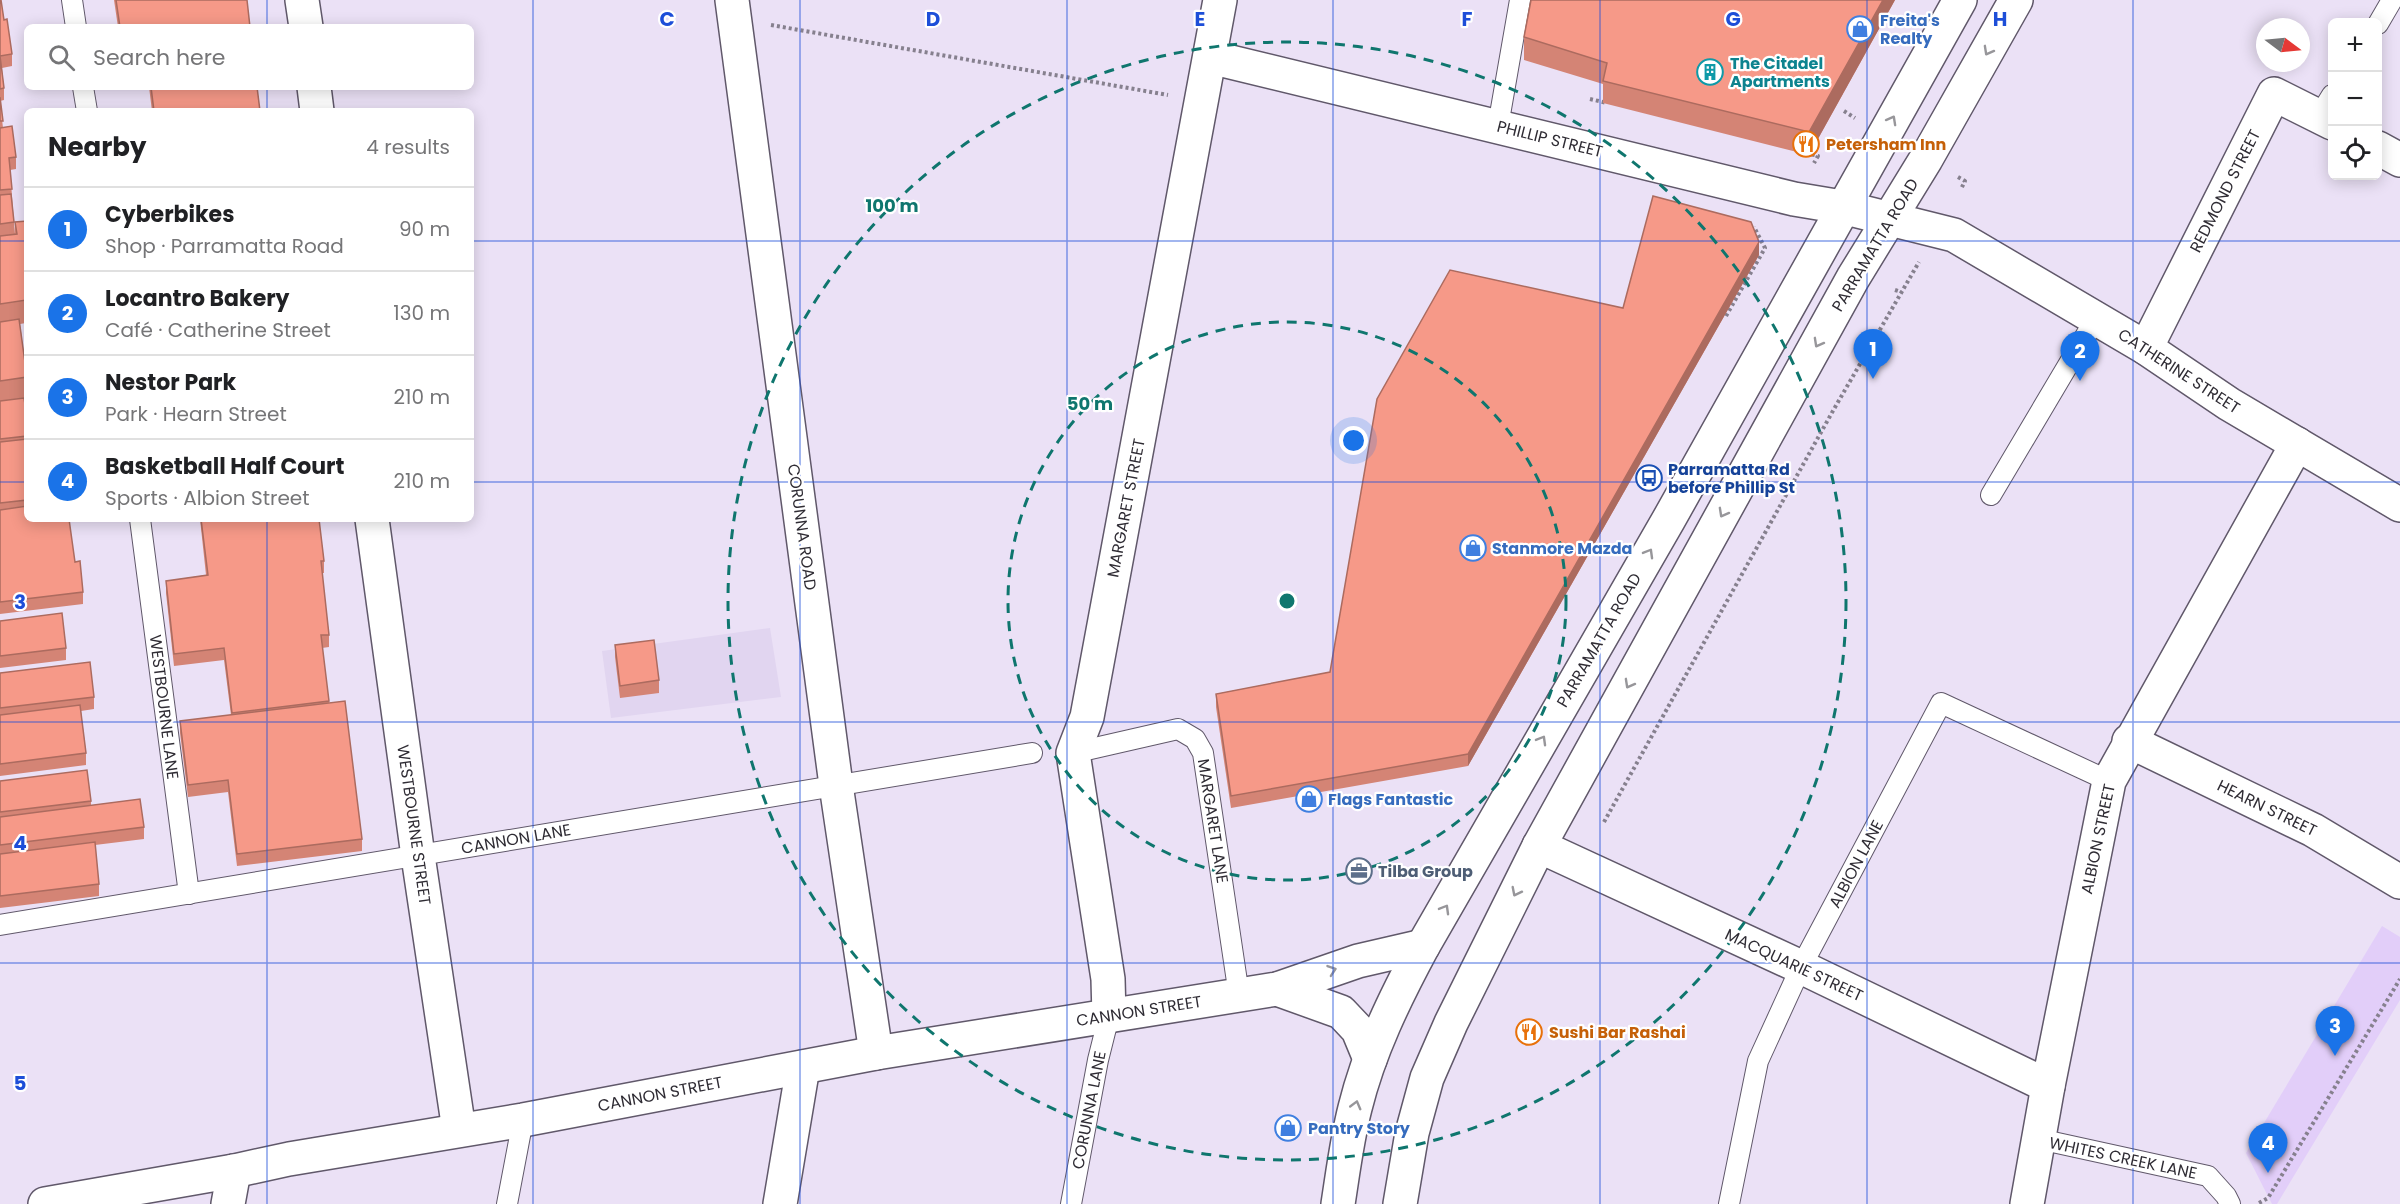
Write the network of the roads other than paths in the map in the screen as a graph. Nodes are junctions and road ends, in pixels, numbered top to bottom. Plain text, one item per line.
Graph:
1 (72, 0) edge
2 (302, 0) edge
3 (1220, 0) edge
4 (1520, 0) edge
5 (1960, 0) edge
6 (2016, 0) edge
7 (2392, 0) edge
8 (733, 9) edge
9 (2382, 18) edge
10 (76, 24) edge
11 (306, 24) edge
12 (1210, 57) junction
13 (84, 90) edge
14 (314, 90) edge
15 (86, 108) edge
16 (317, 108) edge
17 (2328, 112) edge
18 (1498, 126) junction
19 (2382, 150) edge
20 (2400, 160) edge
21 (1842, 207) junction
22 (1889, 219) junction
23 (2096, 318) junction
24 (2146, 348) junction
25 (2297, 444) junction
26 (1992, 495) dead end
27 (2400, 505) edge
28 (140, 522) edge
29 (372, 522) edge
30 (2129, 741) junction
31 (1032, 753) dead end
32 (1073, 753) junction
33 (2109, 781) junction
34 (836, 785) junction
35 (1539, 846) junction
36 (418, 856) junction
37 (2400, 882) edge
38 (189, 894) junction
39 (0, 925) edge
40 (1423, 946) junction
41 (1801, 967) junction
42 (1277, 989) junction
43 (1239, 995) junction
44 (1109, 1016) junction
45 (876, 1053) junction
46 (1370, 1059) junction
47 (803, 1067) junction
48 (2048, 1086) junction
49 (523, 1120) junction
50 (459, 1130) junction
51 (2039, 1139) junction
52 (234, 1171) junction
53 (45, 1204) edge
54 (228, 1204) edge
55 (507, 1204) edge
56 (780, 1204) edge
57 (1071, 1204) edge
58 (1338, 1204) edge
59 (1400, 1204) edge
60 (1729, 1204) edge
61 (2027, 1204) edge
62 (2230, 1204) edge

1 - 10 lane
2 - 11 main road
3 - 12 main road, MARGARET STREET
4 - 18 lane
21 -> 5 main road, PARRAMATTA ROAD
6 -> 22 main road, PARRAMATTA ROAD
7 - 9 lane
8 - 34 main road, CORUNNA ROAD
12 - 18 main road, PHILLIP STREET
12 - 32 main road, MARGARET STREET
13 - 15 lane
14 - 16 main road
17 - 24 main road, REDMOND STREET
18 - 21 main road, PHILLIP STREET
19 - 20 main road
21 - 22 main road, PHILLIP STREET
40 -> 21 main road, PARRAMATTA ROAD
22 - 23 main road, CATHERINE STREET
22 -> 35 main road, PARRAMATTA ROAD
23 - 24 main road, CATHERINE STREET
23 - 26 lane
24 - 25 main road, CATHERINE STREET
25 - 27 main road, CATHERINE STREET
25 - 30 main road, ALBION STREET
28 - 38 lane, WESTBOURNE LANE
29 - 36 main road, WESTBOURNE STREET
30 - 33 main road, ALBION STREET
30 - 37 main road, HEARN STREET
31 - 34 lane, CANNON LANE
32 - 43 lane, MARGARET LANE
32 - 44 main road
33 - 41 lane, ALBION LANE
33 - 48 main road, ALBION STREET
34 - 36 lane, CANNON LANE
34 - 45 main road, CORUNNA ROAD
35 - 41 main road, MACQUARIE STREET
35 -> 59 main road, PARRAMATTA ROAD
36 - 38 lane, CANNON LANE
36 - 50 main road, WESTBOURNE STREET
38 - 39 lane, CANNON LANE
42 -> 40 main road, CANNON STREET
40 - 46 main road, PARRAMATTA ROAD
41 - 48 main road, MACQUARIE STREET
41 - 60 lane, ALBION LANE
42 - 43 main road, CANNON STREET
42 - 46 main road, CANNON STREET
43 - 44 main road, CANNON STREET
44 - 45 main road, CANNON STREET
44 - 57 lane, CORUNNA LANE
45 - 47 main road, CANNON STREET
58 -> 46 main road, PARRAMATTA ROAD
47 - 49 main road, CANNON STREET
47 - 56 main road
48 - 51 main road, ALBION STREET
49 - 50 main road, CANNON STREET
49 - 55 lane
50 - 52 main road, CANNON STREET
51 - 61 main road, ALBION STREET
51 - 62 lane, WHITES CREEK LANE
52 - 53 main road, CANNON STREET
52 - 54 main road

